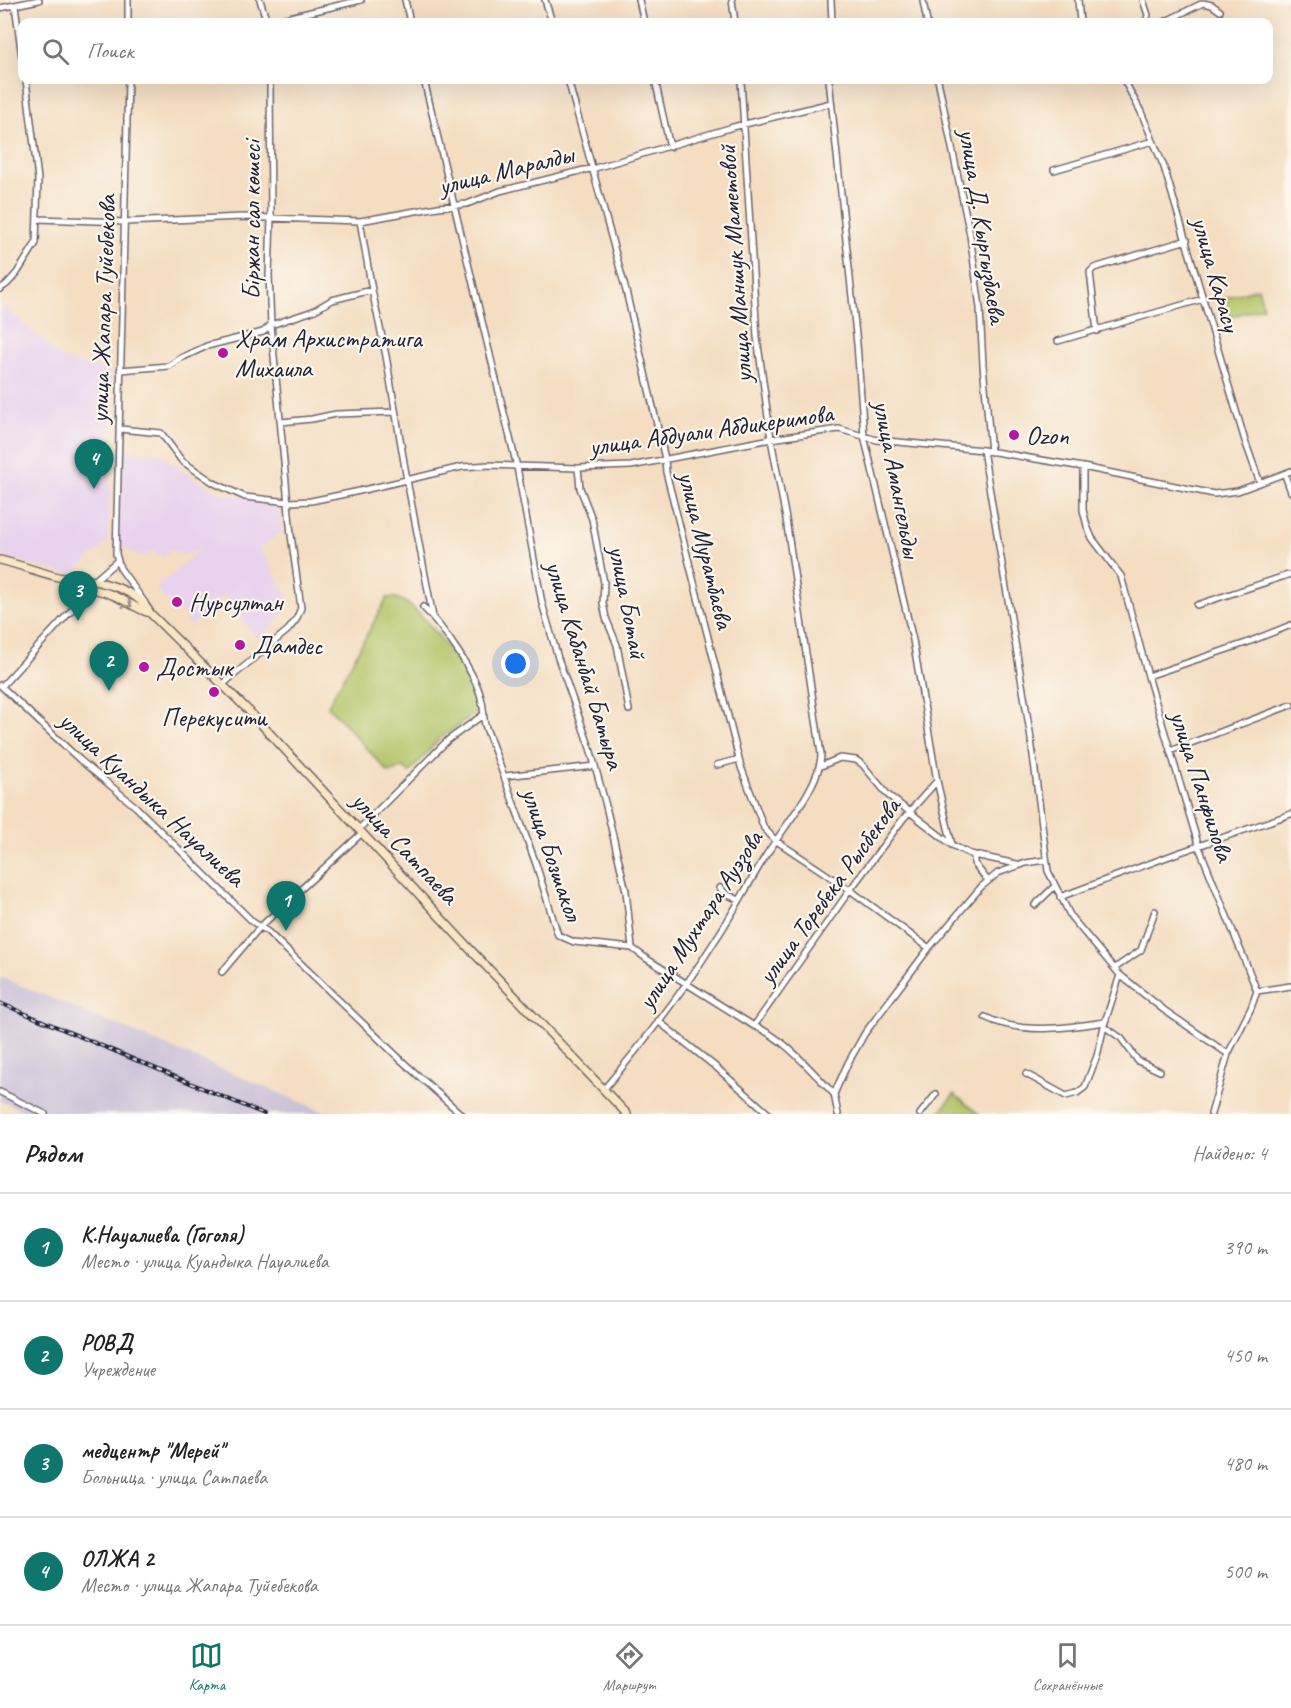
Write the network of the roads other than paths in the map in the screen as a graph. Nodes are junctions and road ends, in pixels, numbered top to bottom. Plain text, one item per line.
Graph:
1 (39, 0) edge
2 (128, 0) edge
3 (260, 0) edge
4 (361, 0) edge
5 (405, 0) edge
6 (545, 0) edge
7 (639, 0) edge
8 (732, 0) edge
9 (831, 0) edge
10 (1078, 0) edge
11 (1143, 0) edge
12 (923, 1) edge
13 (15, 4) junction
14 (0, 8) edge
15 (1220, 10) dead end
16 (128, 18) edge
17 (267, 18) edge
18 (285, 18) edge
19 (409, 18) edge
20 (551, 18) edge
21 (643, 18) edge
22 (734, 18) edge
23 (832, 18) edge
24 (926, 18) edge
25 (1080, 18) edge
26 (1147, 18) edge
27 (1172, 18) edge
28 (18, 27) edge
29 (26, 84) edge
30 (128, 84) edge
31 (270, 84) edge
32 (425, 84) edge
33 (569, 84) edge
34 (656, 84) edge
35 (741, 84) edge
36 (829, 84) edge
37 (939, 84) edge
38 (1127, 84) edge
39 (831, 104) junction
40 (744, 125) junction
41 (1153, 141) junction
42 (670, 147) junction
43 (592, 169) junction
44 (1054, 170) dead end
45 (454, 206) junction
46 (271, 218) junction
47 (38, 219) junction
48 (360, 221) junction
49 (125, 222) junction
50 (1187, 240) junction
51 (0, 289) edge
52 (372, 290) junction
53 (1203, 299) junction
54 (271, 325) junction
55 (1097, 331) junction
56 (1058, 341) dead end
57 (120, 370) junction
58 (396, 412) junction
59 (281, 422) junction
60 (120, 429) junction
61 (864, 436) junction
62 (771, 439) junction
63 (983, 450) junction
64 (991, 452) junction
65 (665, 459) junction
66 (517, 467) junction
67 (1083, 467) junction
68 (578, 468) junction
69 (1288, 473) edge
70 (406, 480) junction
71 (1260, 483) junction
72 (1291, 492) edge
73 (289, 502) junction
74 (0, 560) edge
75 (117, 561) junction
76 (1291, 574) edge
77 (92, 585) junction
78 (146, 604) junction
79 (1197, 605) dead end
80 (423, 608) dead end
81 (150, 613) junction
82 (433, 617) junction
83 (1291, 625) edge
84 (1148, 676) junction
85 (1, 685) edge
86 (222, 685) junction
87 (1291, 705) edge
88 (629, 711) dead end
89 (483, 715) junction
90 (1170, 751) junction
91 (739, 759) junction
92 (717, 765) dead end
93 (595, 766) junction
94 (821, 766) junction
95 (505, 776) junction
96 (937, 781) junction
97 (910, 812) junction
98 (1291, 814) edge
99 (360, 831) junction
100 (775, 840) junction
101 (952, 845) junction
102 (1199, 847) junction
103 (974, 855) junction
104 (1046, 860) junction
105 (1022, 865) junction
106 (988, 881) junction
107 (1055, 886) junction
108 (720, 888) dead end
109 (850, 890) junction
110 (1060, 897) junction
111 (739, 900) junction
112 (1035, 905) dead end
113 (1155, 911) dead end
114 (260, 927) junction
115 (632, 948) junction
116 (929, 948) junction
117 (1115, 968) junction
118 (222, 972) dead end
119 (1120, 975) junction
120 (687, 982) junction
121 (1291, 986) edge
122 (1257, 991) junction
123 (985, 1017) dead end
124 (658, 1021) junction
125 (1105, 1024) junction
126 (754, 1026) junction
127 (1228, 1054) junction
128 (1160, 1071) dead end
129 (1026, 1074) dead end
130 (604, 1089) junction
131 (0, 1092) edge
132 (834, 1094) junction
133 (936, 1094) dead end
134 (45, 1114) edge
135 (461, 1114) edge
136 (627, 1114) edge
137 (769, 1114) edge
138 (838, 1114) edge
139 (920, 1114) edge
140 (1211, 1114) edge

1 - 13 street
2 - 16 street
3 - 17 street
4 - 18 street
5 - 19 street
6 - 20 street
7 - 21 street
8 - 22 street
9 - 23 street
10 - 25 street
11 - 26 street
12 - 24 street
13 - 14 street
13 - 28 street
15 - 27 street
29 - 47 street
30 - 49 street, улица Жапара Туйебекова
31 - 46 street, Біржан сал көшесі
32 - 45 street, улица Кабанбай Батыра
33 - 43 street, улица Муратбаева
34 - 42 street
35 - 40 street, улица Маншук Маметовой
36 - 39 street, улица Амангельды
37 - 64 street, улица Д. Кыргызбаева
38 - 41 street, улица Карасу
39 - 40 street, улица Маралды
39 - 61 street, улица Амангельды
40 - 42 street, улица Маралды
40 - 62 street, улица Маншук Маметовой
41 - 44 street
41 - 50 street, улица Карасу
42 - 43 street, улица Маралды
43 - 45 street, улица Маралды
43 - 65 street, улица Муратбаева
45 - 48 street, улица Маралды
45 - 66 street, улица Кабанбай Батыра
46 - 48 street, улица Маралды
46 - 49 street, улица Маралды
46 - 54 street, Біржан сал көшесі
47 - 49 street, улица Маралды
47 - 51 street
48 - 52 street
49 - 57 street, улица Жапара Туйебекова
50 - 53 street, улица Карасу
50 - 55 street
52 - 54 street
52 - 58 street
53 - 55 street
53 - 71 street, улица Карасу
54 - 57 street
54 - 59 street, Біржан сал көшесі
55 - 56 street
57 - 60 street, улица Жапара Туйебекова
58 - 59 street
58 - 70 street
59 - 73 street, Біржан сал көшесі
60 - 73 street, улица Абдуали Абдикеримова
60 - 75 street, улица Жапара Туйебекова
61 - 62 street, улица Абдуали Абдикеримова
61 - 63 street, улица Абдуали Абдикеримова
61 - 96 street, улица Амангельды
62 - 65 street, улица Абдуали Абдикеримова
62 - 94 street, улица Маншук Маметовой
63 - 64 street, улица Абдуали Абдикеримова
63 - 104 street
64 - 67 street, улица Абдуали Абдикеримова
65 - 68 street, улица Абдуали Абдикеримова
65 - 91 street, улица Муратбаева
66 - 68 street, улица Абдуали Абдикеримова
66 - 70 street, улица Абдуали Абдикеримова
66 - 93 street, улица Кабанбай Батыра
67 - 71 street, улица Абдуали Абдикеримова
67 - 84 street, улица Панфилова
68 - 88 street, улица Ботай
69 - 71 street, улица Абдуали Абдикеримова
69 - 72 street
70 - 73 street, улица Абдуали Абдикеримова
70 - 82 street
73 - 86 street, Біржан сал көшесі
74 - 77 street, улица Сатпаева
75 - 77 street
75 - 78 street
76 - 79 street
77 - 78 street, улица Сатпаева
77 -> 81 street, улица Сатпаева
77 - 85 street
78 - 81 street, улица Сатпаева
80 - 82 street
81 - 86 street, улица Сатпаева
82 - 89 street, улица Бозшакол
83 - 84 street
84 - 90 street, улица Панфилова
85 - 114 street, улица Куандыка Науалиева
86 - 99 street, улица Сатпаева
87 - 90 street
89 - 95 street, улица Бозшакол
89 - 99 street
90 - 102 street, улица Панфилова
91 - 92 street
91 - 100 street, улица Муратбаева
93 - 95 street
93 - 115 street, улица Кабанбай Батыра
94 - 97 street
94 - 100 street, улица Мухтара Ауэзова
95 - 115 street, улица Бозшакол
96 - 97 street, улица Торебека Рысбекова
96 - 101 street, улица Амангельды
97 - 101 street
97 - 109 street, улица Торебека Рысбекова
98 - 102 street
99 - 114 street
99 - 130 street, улица Сатпаева
100 - 109 street, улица Муратбаева
100 - 111 street, улица Мухтара Ауэзова
101 - 103 street
102 - 110 street
102 - 122 street, улица Панфилова
103 - 105 street
103 - 106 street
104 - 105 street
104 - 107 street
105 - 106 street
106 - 116 street
107 - 110 street
107 - 112 street
108 - 111 street
109 - 116 street, улица Муратбаева
109 - 126 street, улица Торебека Рысбекова
110 - 117 street
111 - 120 street, улица Мухтара Ауэзова
113 - 117 street
114 - 118 street
114 - 135 street, улица Куандыка Науалиева
115 - 120 street
116 - 132 street
117 - 119 street
119 - 125 street
119 - 127 street
120 - 124 street, улица Мухтара Ауэзова
120 - 126 street
121 - 122 street
122 - 127 street
123 - 125 street
124 - 130 street, улица Мухтара Ауэзова
124 - 137 street
125 - 128 street
125 - 129 street
126 - 132 street
127 - 140 street
130 - 136 street, улица Сатпаева
131 - 134 street
132 - 138 street
133 - 139 street

